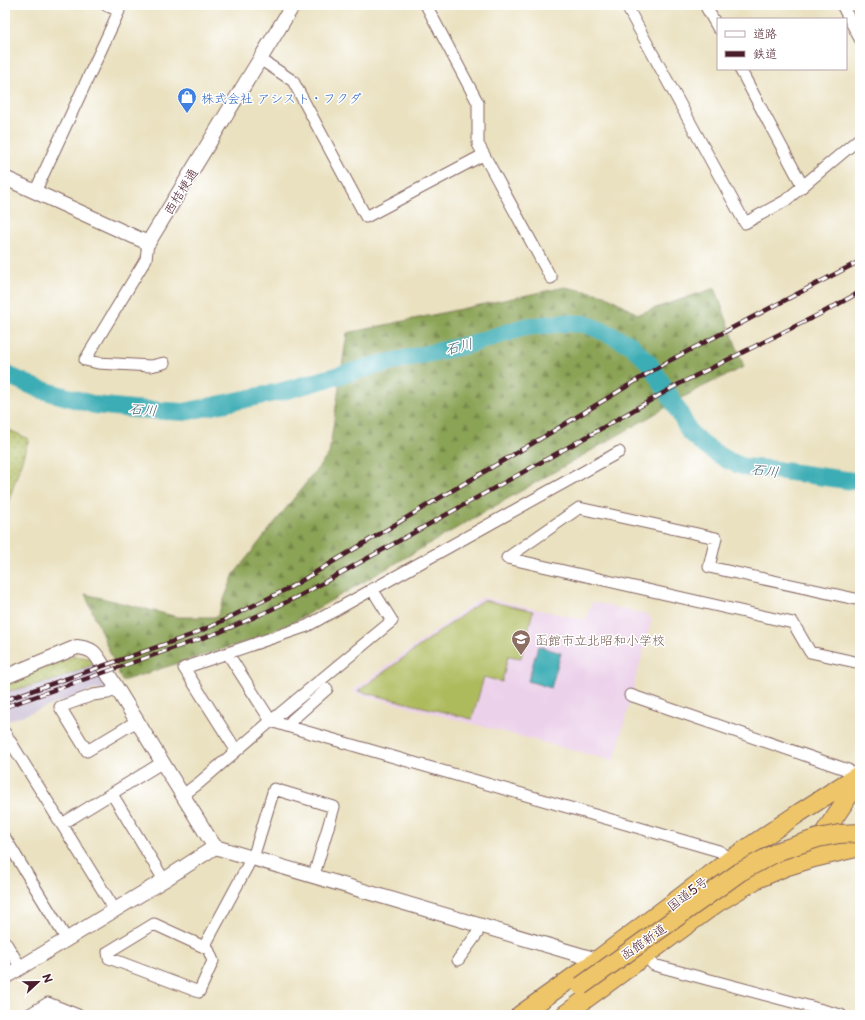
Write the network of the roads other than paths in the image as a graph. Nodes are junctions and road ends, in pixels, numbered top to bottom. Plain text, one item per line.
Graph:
1 (106, 5) edge
2 (293, 5) edge
3 (426, 5) edge
4 (626, 5) edge
5 (705, 5) edge
6 (842, 5) edge
7 (717, 26) edge
8 (860, 39) edge
9 (260, 59) junction
10 (741, 70) edge
11 (860, 138) edge
12 (483, 154) junction
13 (5, 178) edge
14 (802, 187) junction
15 (35, 192) junction
16 (148, 243) junction
17 (551, 278) dead end
18 (164, 363) dead end
19 (619, 452) dead end
20 (372, 589) junction
21 (860, 600) edge
22 (228, 654) junction
23 (860, 663) edge
24 (5, 677) edge
25 (116, 688) junction
26 (327, 689) dead end
27 (630, 695) dead end
28 (137, 721) junction
29 (271, 721) junction
30 (290, 727) junction
31 (5, 733) edge
32 (236, 750) junction
33 (163, 762) junction
34 (859, 775) edge
35 (112, 794) junction
36 (183, 795) junction
37 (827, 795) junction
38 (855, 800) edge
39 (799, 813) junction
40 (62, 824) junction
41 (824, 831) junction
42 (860, 833) edge
43 (5, 838) edge
44 (215, 847) junction
45 (860, 847) edge
46 (831, 854) junction
47 (860, 854) edge
48 (251, 857) junction
49 (731, 860) junction
50 (785, 867) junction
51 (314, 875) junction
52 (164, 880) junction
53 (115, 910) junction
54 (478, 924) junction
55 (67, 940) junction
56 (5, 942) edge
57 (204, 947) junction
58 (645, 956) junction
59 (458, 960) dead end
60 (597, 960) junction
61 (21, 968) junction
62 (5, 977) edge
63 (28, 1015) edge
64 (78, 1015) edge
65 (520, 1015) edge
66 (540, 1015) edge
67 (564, 1015) edge
68 (841, 1015) edge

1 - 15 street
2 - 9 street, 西桔梗通
3 - 12 street
4 - 14 street
5 - 7 street
6 - 8 street
9 - 12 street
9 - 16 street, 西桔梗通
10 - 14 street
11 - 14 street
12 - 17 street
13 - 15 street
15 - 16 street
16 - 18 street
19 - 20 street
20 - 22 street
20 - 29 street
21 - 23 street
22 - 29 street
22 - 32 street
24 - 25 street
25 - 28 street
25 - 28 street
26 - 30 street
27 - 34 street
28 - 33 street
29 - 30 street
29 - 32 street
30 - 49 street
31 - 40 street
32 - 36 street
33 - 35 street
33 - 36 street
34 - 37 highway, 国道5号
34 - 38 highway, 国道5号
35 - 40 street
35 - 52 street
36 - 44 street
37 - 38 highway
37 - 39 highway, 国道5号
38 - 41 highway, 国道5号
39 - 41 highway
39 - 49 highway, 国道5号
40 - 53 street
41 - 50 highway, 国道5号
42 - 66 highway, 函館新道, bridge
43 - 55 street
44 - 48 street
44 - 52 street
45 - 46 highway, 国道5号
46 - 47 highway
46 - 50 highway, 国道5号
48 - 51 street
48 - 51 street
48 - 57 street
49 - 60 highway, 国道5号
50 - 58 highway, 国道5号
51 - 54 street
52 - 53 street
53 - 55 street
54 - 59 street
54 - 60 street
55 - 61 street
56 - 61 street
57 - 57 street
58 - 67 highway, 国道5号
58 - 68 street
60 - 65 highway, 国道5号
61 - 62 street
63 - 64 street

